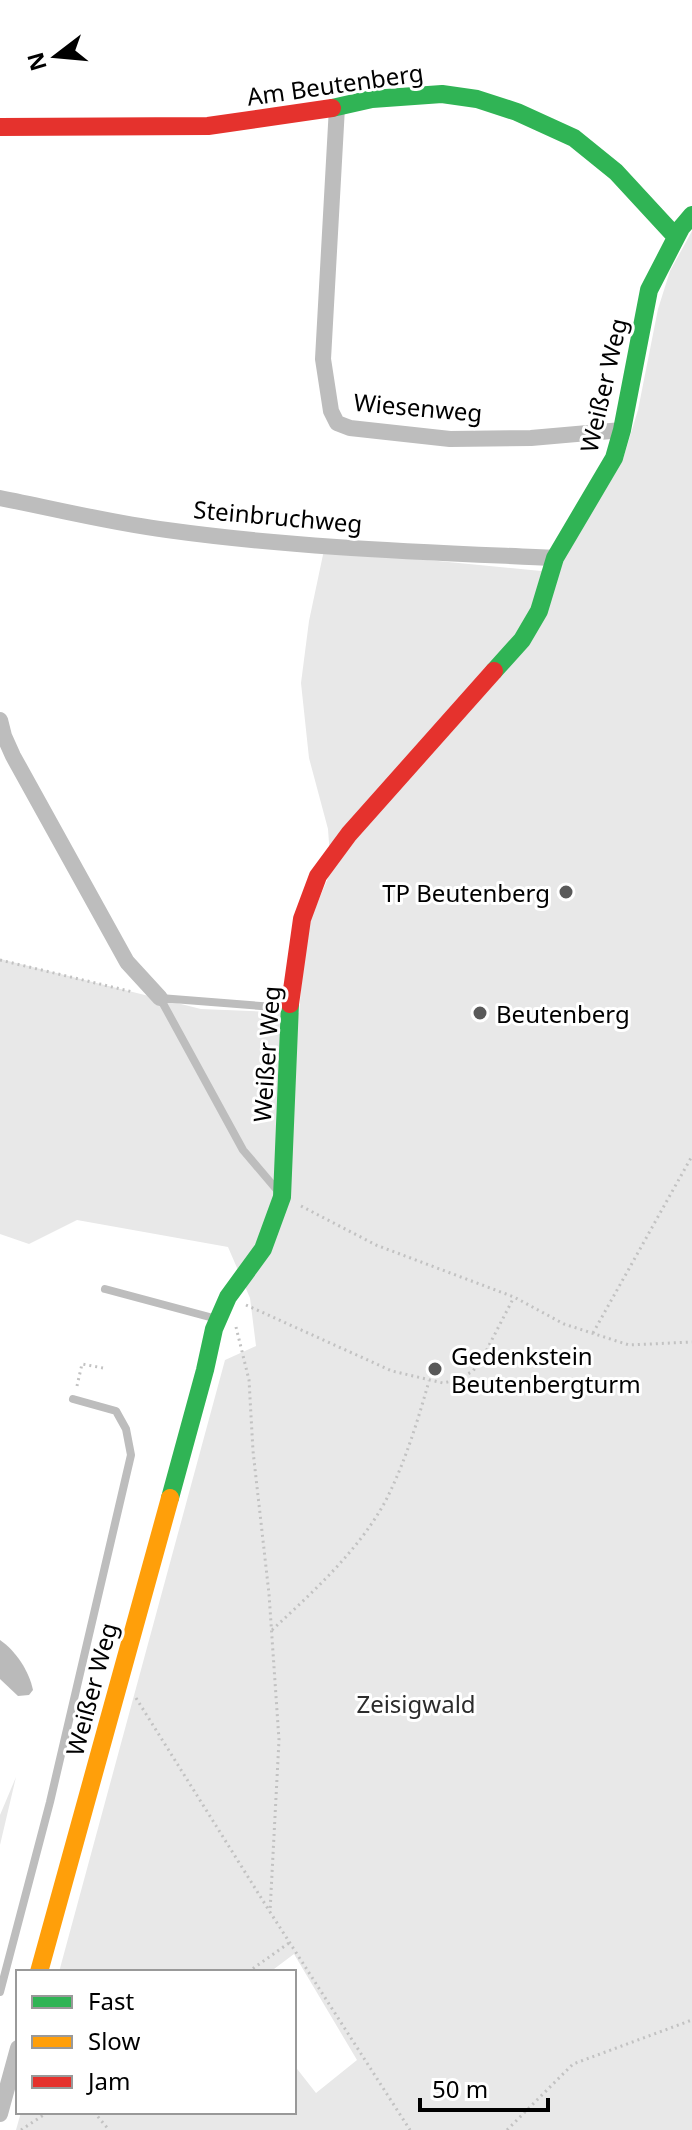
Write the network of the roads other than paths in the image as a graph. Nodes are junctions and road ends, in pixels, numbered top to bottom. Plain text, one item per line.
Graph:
1 (337, 107) junction
2 (0, 127) edge
3 (692, 215) edge
4 (676, 237) junction
5 (622, 430) junction
6 (0, 498) edge
7 (555, 558) junction
8 (1, 731) edge
9 (160, 998) junction
10 (289, 1008) junction
11 (282, 1197) junction
12 (105, 1289) dead end
13 (218, 1320) junction
14 (73, 1399) dead end
15 (40, 1970) edge
16 (0, 1992) edge
17 (16, 2055) edge
18 (0, 2114) edge

1 - 2 street, Am Beutenberg
1 - 4 street, Am Beutenberg
1 - 5 street, Wiesenweg
3 - 4 street, Weißer Weg
4 - 5 street, Weißer Weg
5 - 7 street, Weißer Weg
6 - 7 street, Steinbruchweg
7 - 10 street, Weißer Weg
8 - 9 street
9 - 10 lane
9 - 11 lane
10 - 11 street, Weißer Weg
11 - 13 street, Weißer Weg
12 - 13 lane
13 - 15 street, Weißer Weg
14 - 16 lane
17 - 18 street

